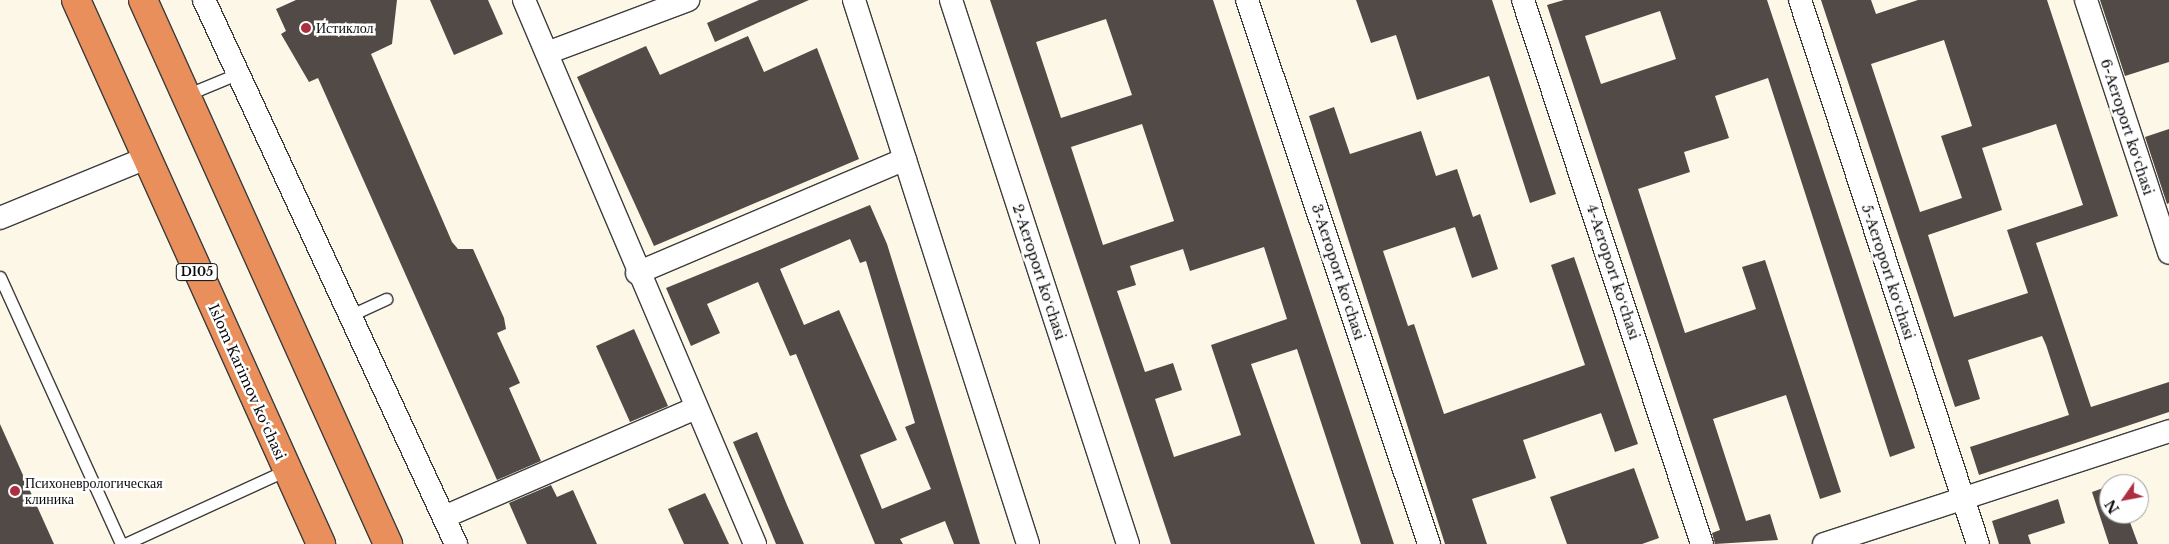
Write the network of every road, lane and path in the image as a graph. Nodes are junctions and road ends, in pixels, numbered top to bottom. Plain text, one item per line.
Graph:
1 (76, 0) edge
2 (144, 0) edge
3 (204, 0) edge
4 (524, 0) edge
5 (688, 0) edge
6 (854, 0) edge
7 (951, 0) edge
8 (1247, 0) edge
9 (1523, 0) edge
10 (1800, 0) edge
11 (2086, 0) edge
12 (547, 53) junction
13 (237, 74) junction
14 (186, 95) junction
15 (146, 158) junction
16 (905, 160) junction
17 (0, 218) edge
18 (2169, 253) edge
19 (638, 274) junction
20 (0, 277) edge
21 (386, 299) dead end
22 (350, 316) junction
23 (696, 408) junction
24 (2169, 431) edge
25 (287, 470) junction
26 (1961, 498) junction
27 (444, 517) junction
28 (121, 544) edge
29 (126, 544) edge
30 (321, 544) edge
31 (388, 544) edge
32 (456, 544) edge
33 (755, 544) edge
34 (1028, 544) edge
35 (1128, 544) edge
36 (1429, 544) edge
37 (1702, 544) edge
38 (1824, 544) edge
39 (1978, 544) edge

1 - 15 highway, Islom Karimov koʻchasi / D105
2 - 14 highway
3 - 13 street
4 - 12 street
5 - 12 street
6 - 16 street
7 - 35 street, 2-Aeroport koʻchasi
8 - 36 street, 3-Aeroport koʻchasi
9 - 37 street, 4-Aeroport koʻchasi
10 - 26 street, 5-Aeroport koʻchasi
11 - 18 street, 6-Aeroport koʻchasi
12 - 19 street
13 - 14 lane
13 - 22 street
14 - 31 highway
15 - 17 street
15 - 25 highway, Islom Karimov koʻchasi / D105
16 - 19 street
16 - 34 street
19 - 23 street
20 - 28 lane
21 - 22 lane
22 - 27 street
23 - 27 street
23 - 33 street
24 - 26 street
25 - 29 lane
25 - 30 highway, Islom Karimov koʻchasi / D105
26 - 38 street
26 - 39 street, 5-Aeroport koʻchasi
27 - 32 street

